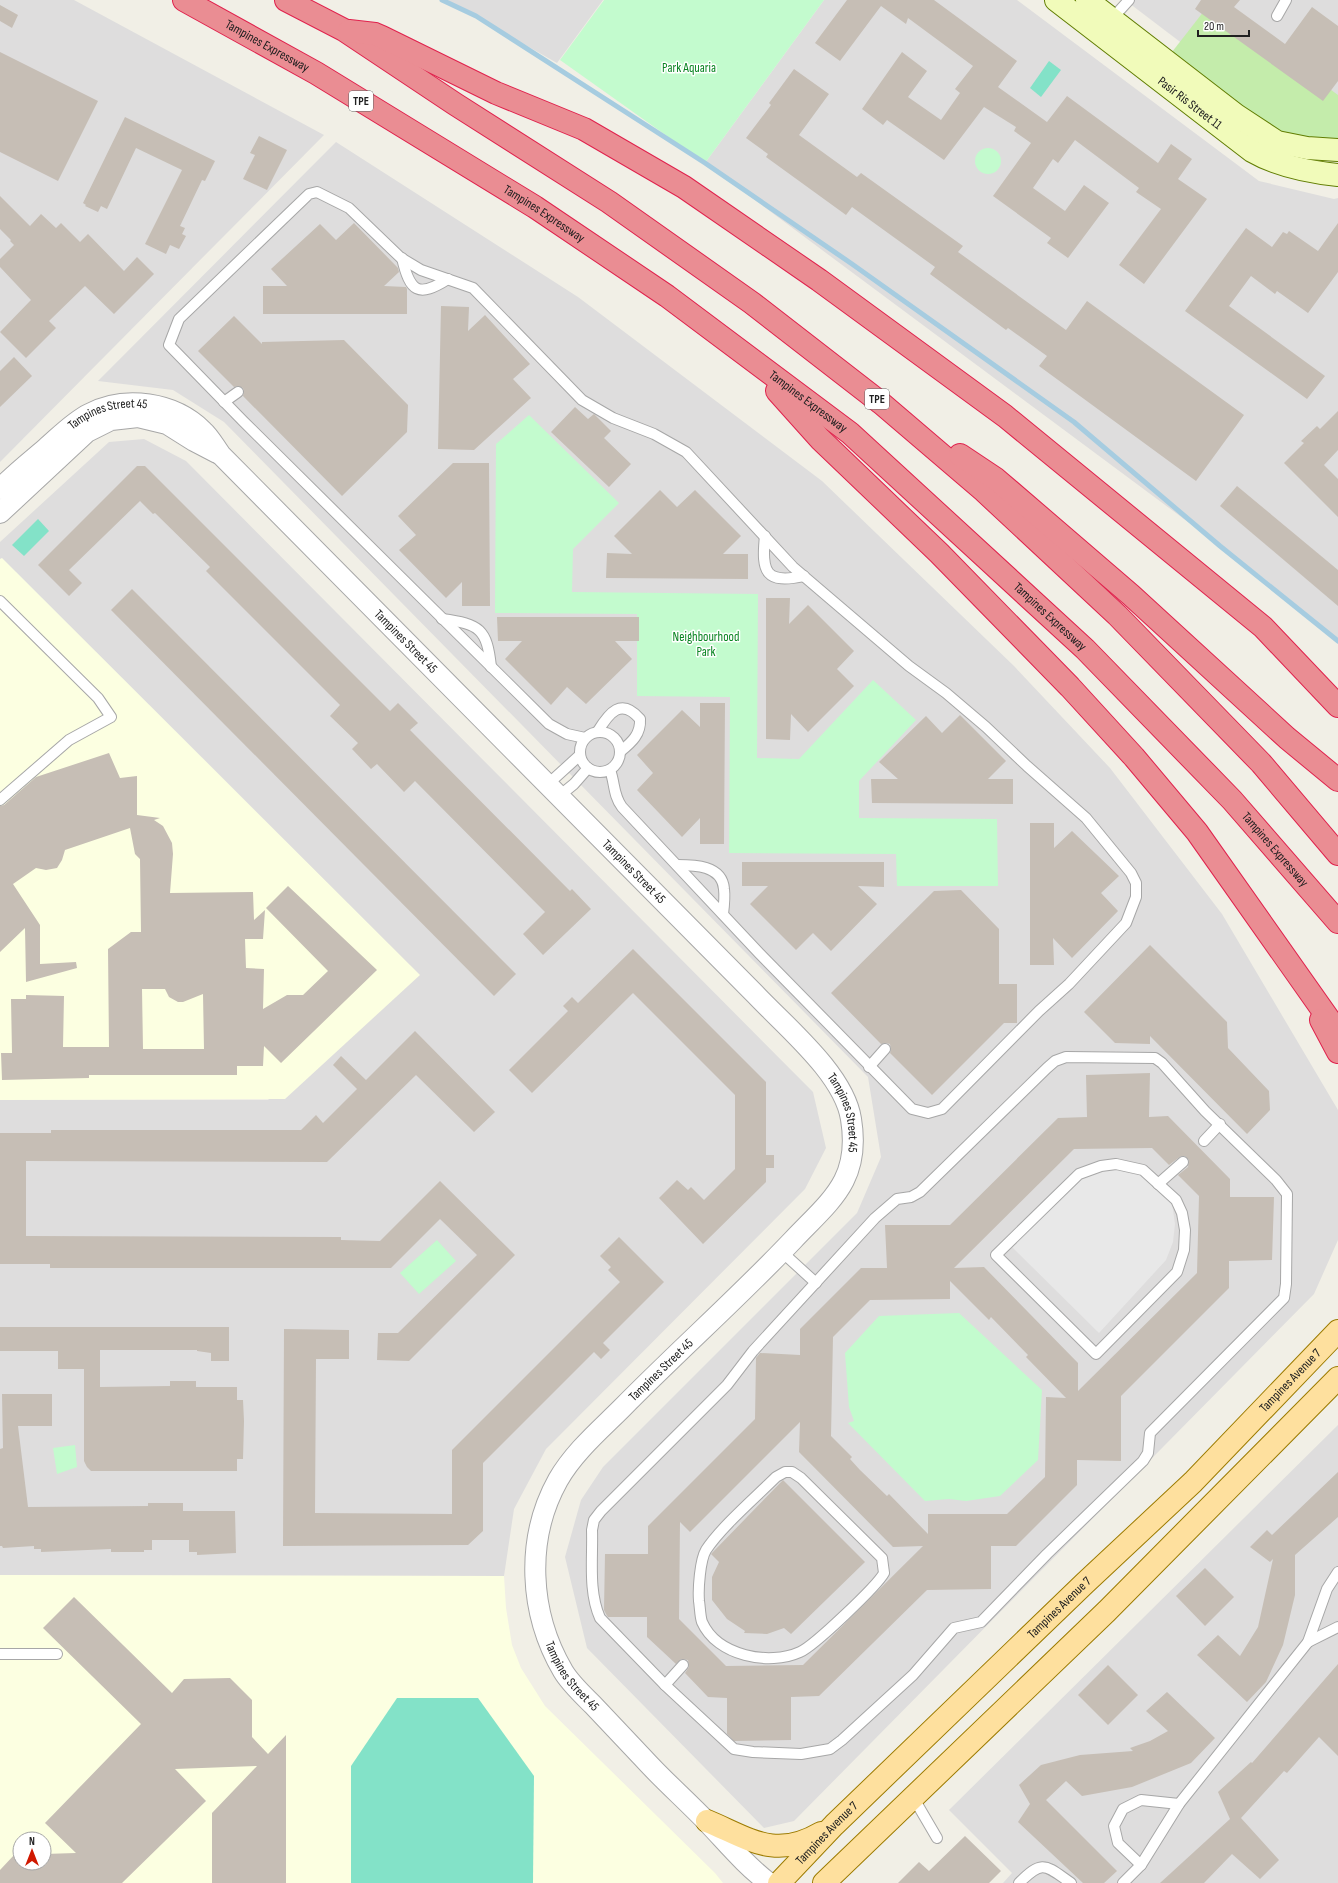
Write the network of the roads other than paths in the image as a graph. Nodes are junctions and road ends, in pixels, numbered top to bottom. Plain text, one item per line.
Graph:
1 (184, 0) edge
2 (286, 0) edge
3 (1056, 0) edge
4 (1087, 0) edge
5 (1129, 0) edge
6 (1286, 0) edge
7 (1277, 16) dead end
8 (1106, 26) junction
9 (344, 30) junction
10 (1338, 150) edge
11 (1338, 175) edge
12 (402, 258) junction
13 (448, 279) junction
14 (745, 355) junction
15 (238, 392) dead end
16 (224, 402) junction
17 (881, 403) junction
18 (221, 455) junction
19 (0, 488) edge
20 (0, 513) edge
21 (765, 536) junction
22 (804, 576) junction
23 (0, 601) edge
24 (442, 619) junction
25 (491, 667) junction
26 (1338, 706) edge
27 (598, 731) junction
28 (585, 738) junction
29 (621, 751) junction
30 (580, 755) junction
31 (588, 768) junction
32 (610, 770) junction
33 (1338, 780) edge
34 (553, 791) junction
35 (0, 800) edge
36 (1338, 854) edge
37 (677, 865) junction
38 (723, 914) junction
39 (1338, 922) edge
40 (1292, 964) junction
41 (1338, 1032) edge
42 (885, 1049) dead end
43 (1338, 1052) edge
44 (869, 1067) junction
45 (1220, 1124) junction
46 (1204, 1141) dead end
47 (1183, 1162) dead end
48 (1158, 1184) junction
49 (782, 1252) junction
50 (816, 1283) junction
51 (1338, 1331) edge
52 (1338, 1378) edge
53 (800, 1478) joint
54 (1338, 1572) edge
55 (1338, 1627) edge
56 (1308, 1642) junction
57 (0, 1654) edge
58 (57, 1654) dead end
59 (683, 1666) dead end
60 (665, 1685) junction
61 (913, 1797) junction
62 (1179, 1804) junction
63 (707, 1821) junction
64 (834, 1825) junction
65 (938, 1838) dead end
66 (1141, 1865) junction
67 (769, 1883) edge
68 (779, 1883) edge
69 (824, 1883) edge
70 (1019, 1883) edge
71 (1071, 1883) edge
72 (1123, 1883) edge

1 - 14 highway, Tampines Expressway / TPE
2 - 9 highway, TPE
3 - 8 street, Pasir Ris Street 11
4 - 8 street, Pasir Ris Street 11
5 - 8 lane
6 - 7 lane
8 - 10 street, Pasir Ris Street 11
8 - 11 street, Pasir Ris Street 11
9 - 17 highway, TPE
9 - 26 highway
12 - 13 lane
12 - 13 lane
12 - 16 lane
13 - 21 lane
14 - 39 highway, Tampines Expressway / TPE
14 - 40 highway
15 - 16 lane
16 - 24 lane
17 - 33 highway
17 - 36 highway, TPE
18 - 19 street, Tampines Street 45
18 - 20 street, Tampines Street 45
18 - 34 street, Tampines Street 45
21 - 22 lane
21 - 22 lane
22 - 44 lane
23 - 35 lane
24 - 25 lane
24 - 25 lane
25 - 28 lane
27 - 28 lane
27 - 29 lane
27 - 29 lane
28 - 30 lane
29 - 32 lane
30 - 31 lane
30 - 34 lane
31 - 32 lane
31 - 34 lane
32 - 37 lane
34 - 49 street, Tampines Street 45
37 - 38 lane
37 - 38 lane
38 - 44 lane
40 - 41 highway
40 - 43 highway
42 - 44 lane
45 - 46 lane
45 - 50 lane
45 - 60 lane
47 - 48 lane
48 - 48 lane
49 - 50 lane
49 - 63 street, Tampines Street 45
50 - 60 lane
51 - 64 main road, Tampines Avenue 7
52 - 61 main road
53 - 53 lane
54 - 56 lane
55 - 56 lane
56 - 62 lane
57 - 58 lane
59 - 60 lane
61 - 65 lane
61 - 69 main road
62 - 66 lane
62 - 66 lane
63 - 64 main road
63 - 67 street, Tampines Street 45
64 - 68 main road, Tampines Avenue 7
66 - 72 lane
70 - 71 lane

